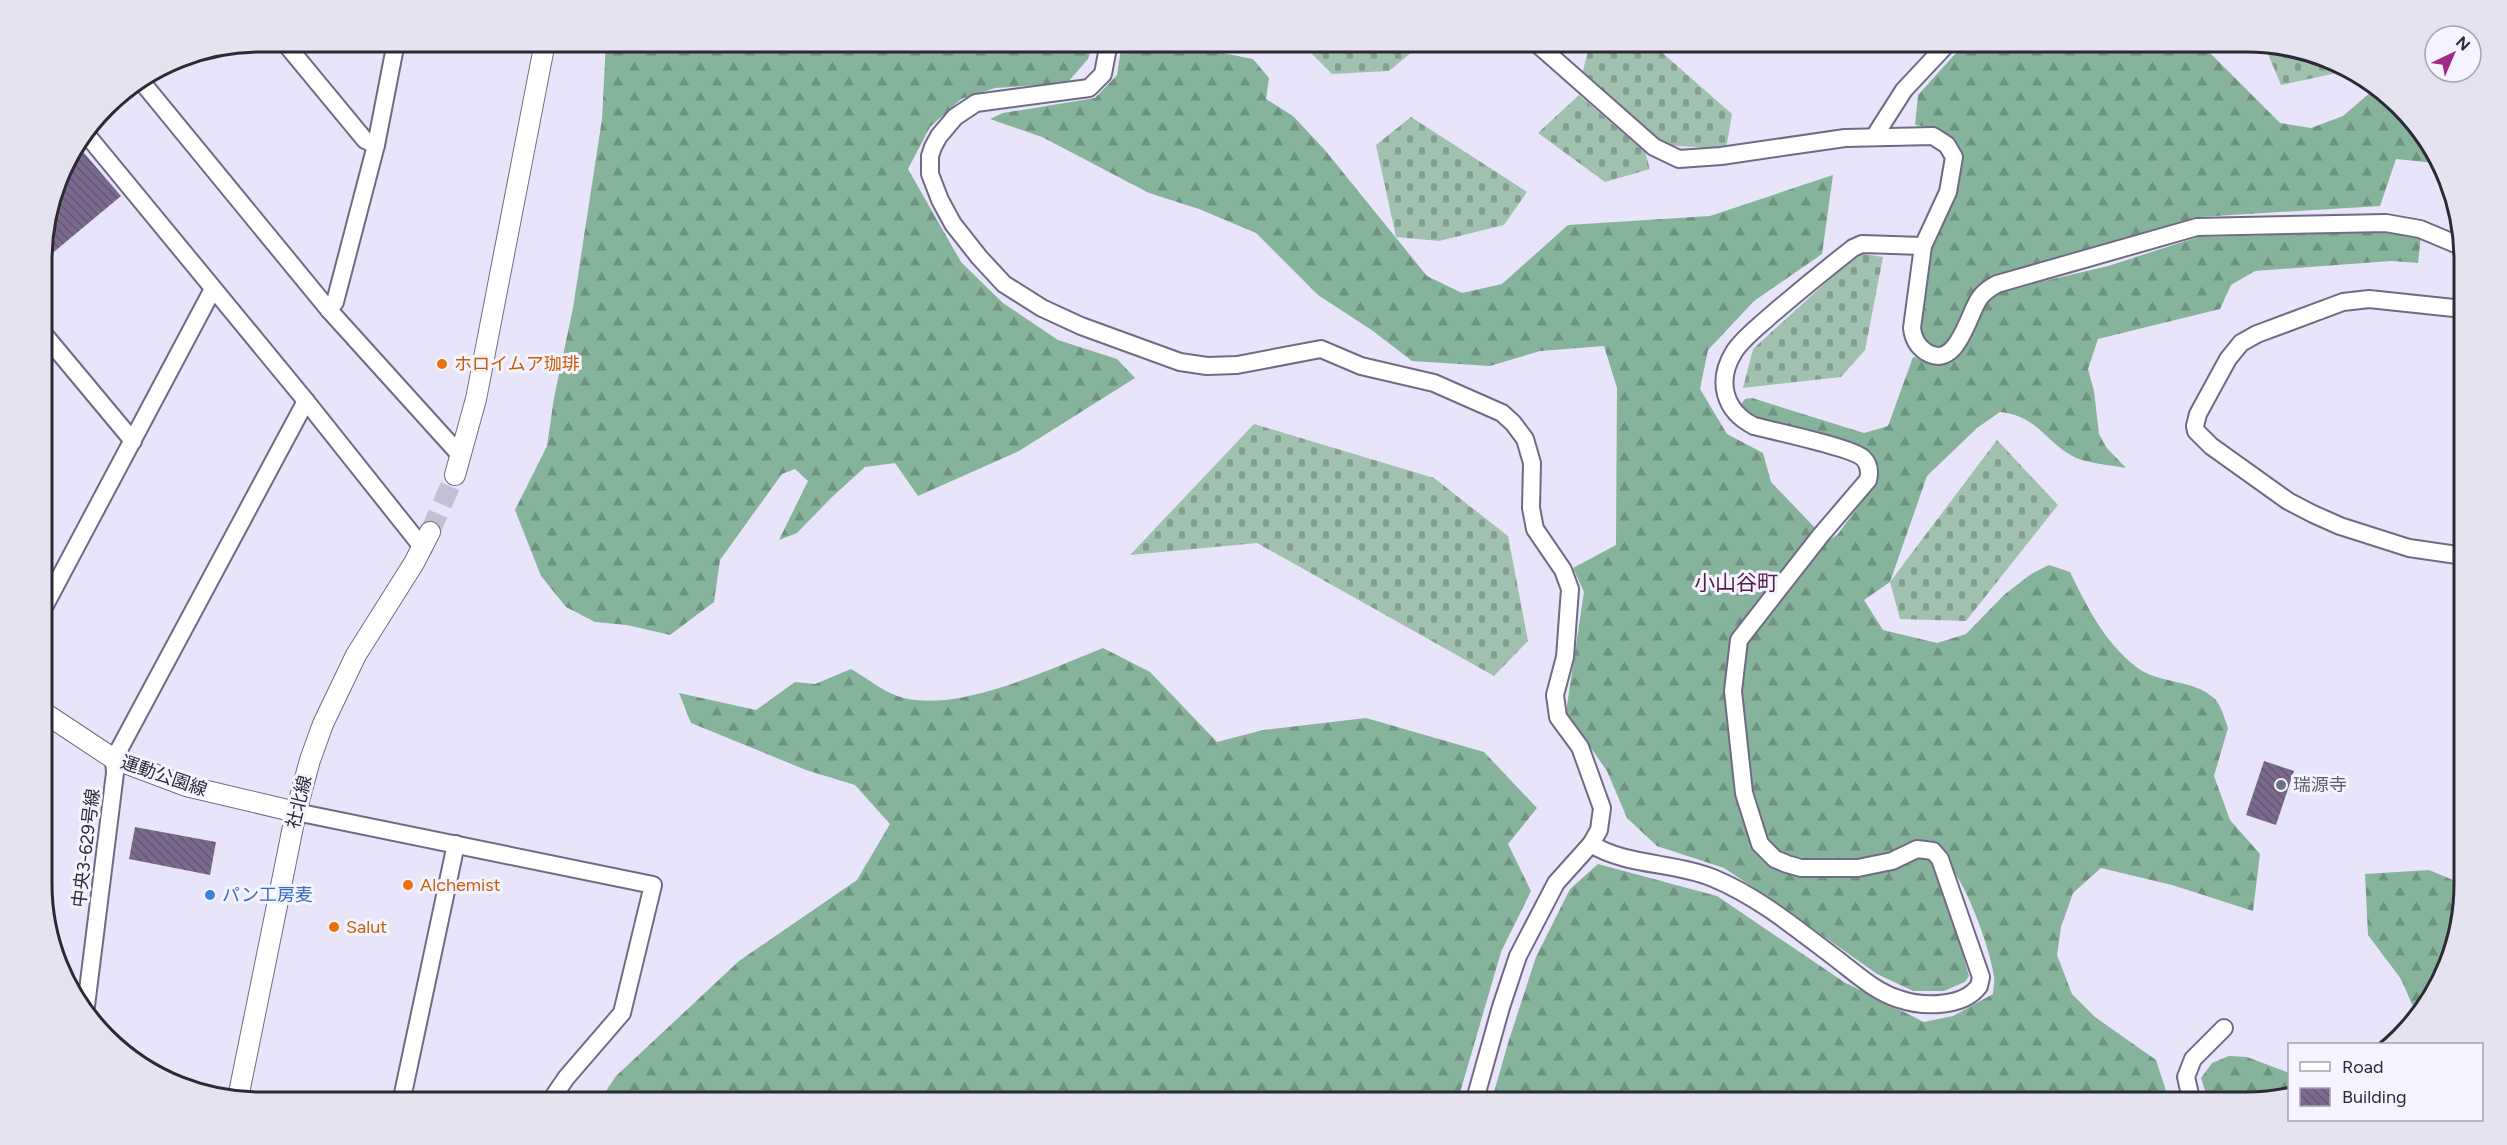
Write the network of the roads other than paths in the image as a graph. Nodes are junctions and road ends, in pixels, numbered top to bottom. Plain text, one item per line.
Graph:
1 (292, 52) edge
2 (394, 52) edge
3 (543, 52) edge
4 (1108, 52) edge
5 (1546, 52) edge
6 (1940, 52) edge
7 (146, 87) edge
8 (1874, 137) junction
9 (91, 140) edge
10 (376, 144) junction
11 (2453, 243) edge
12 (1923, 246) junction
13 (213, 289) junction
14 (2454, 308) edge
15 (329, 310) junction
16 (53, 345) edge
17 (306, 401) junction
18 (133, 441) junction
19 (458, 466) joint
20 (427, 540) joint
21 (2454, 555) edge
22 (52, 591) edge
23 (52, 718) edge
24 (114, 759) junction
25 (296, 812) junction
26 (456, 844) junction
27 (1591, 844) junction
28 (88, 1000) edge
29 (2224, 1028) dead end
30 (239, 1091) edge
31 (1477, 1092) edge
32 (2190, 1092) edge
33 (403, 1093) edge
34 (556, 1093) edge

1 - 10 street
2 - 10 street
3 - 19 street
4 - 27 street
5 - 8 street
6 - 8 street
7 - 15 street
8 - 12 street
9 - 13 street
10 - 15 street
11 - 12 street
12 - 27 street
13 - 17 street
13 - 18 street
14 - 21 street
15 - 19 street
16 - 18 street
17 - 20 street
17 - 24 street
18 - 22 street
20 - 25 street, 社北線
23 - 24 street, 運動公園線
24 - 25 street, 運動公園線
24 - 28 street, 中央3-629号線
25 - 26 street
25 - 30 street, 社北線
26 - 33 street
26 - 34 street
27 - 31 street
29 - 32 street

